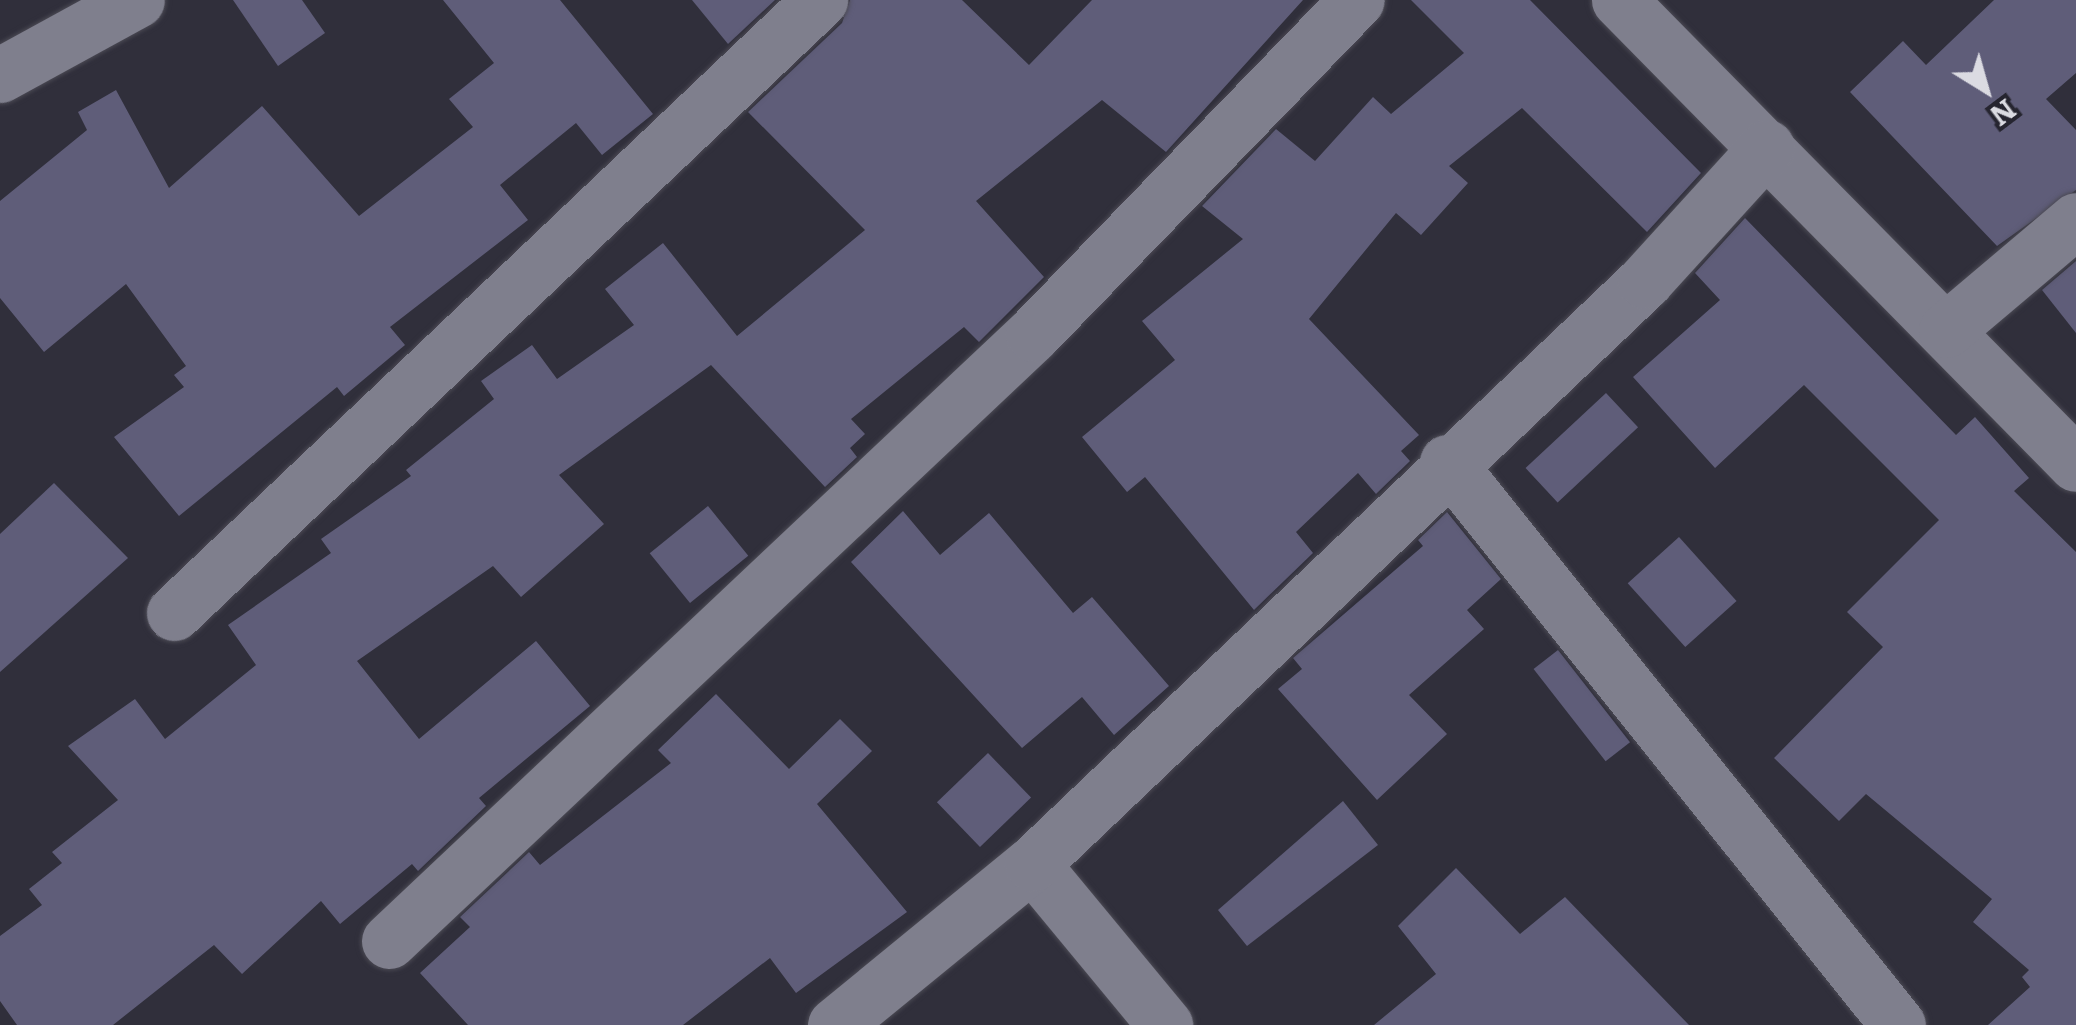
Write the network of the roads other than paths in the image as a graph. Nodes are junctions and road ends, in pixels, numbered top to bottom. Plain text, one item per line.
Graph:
1 (138, 0) edge
2 (820, 0) edge
3 (1357, 0) edge
4 (1619, 0) edge
5 (0, 75) edge
6 (1767, 147) junction
7 (2076, 220) edge
8 (1946, 330) junction
9 (1448, 462) junction
10 (2076, 464) edge
11 (174, 612) dead end
12 (1032, 864) junction
13 (390, 941) dead end
14 (835, 1025) edge
15 (1165, 1025) edge
16 (1898, 1025) edge

1 - 5 street
2 - 11 street
3 - 13 street
4 - 6 street
6 - 8 street
6 - 9 street
7 - 8 street
8 - 10 street
9 - 12 street
9 - 16 street
12 - 14 street
12 - 15 street

